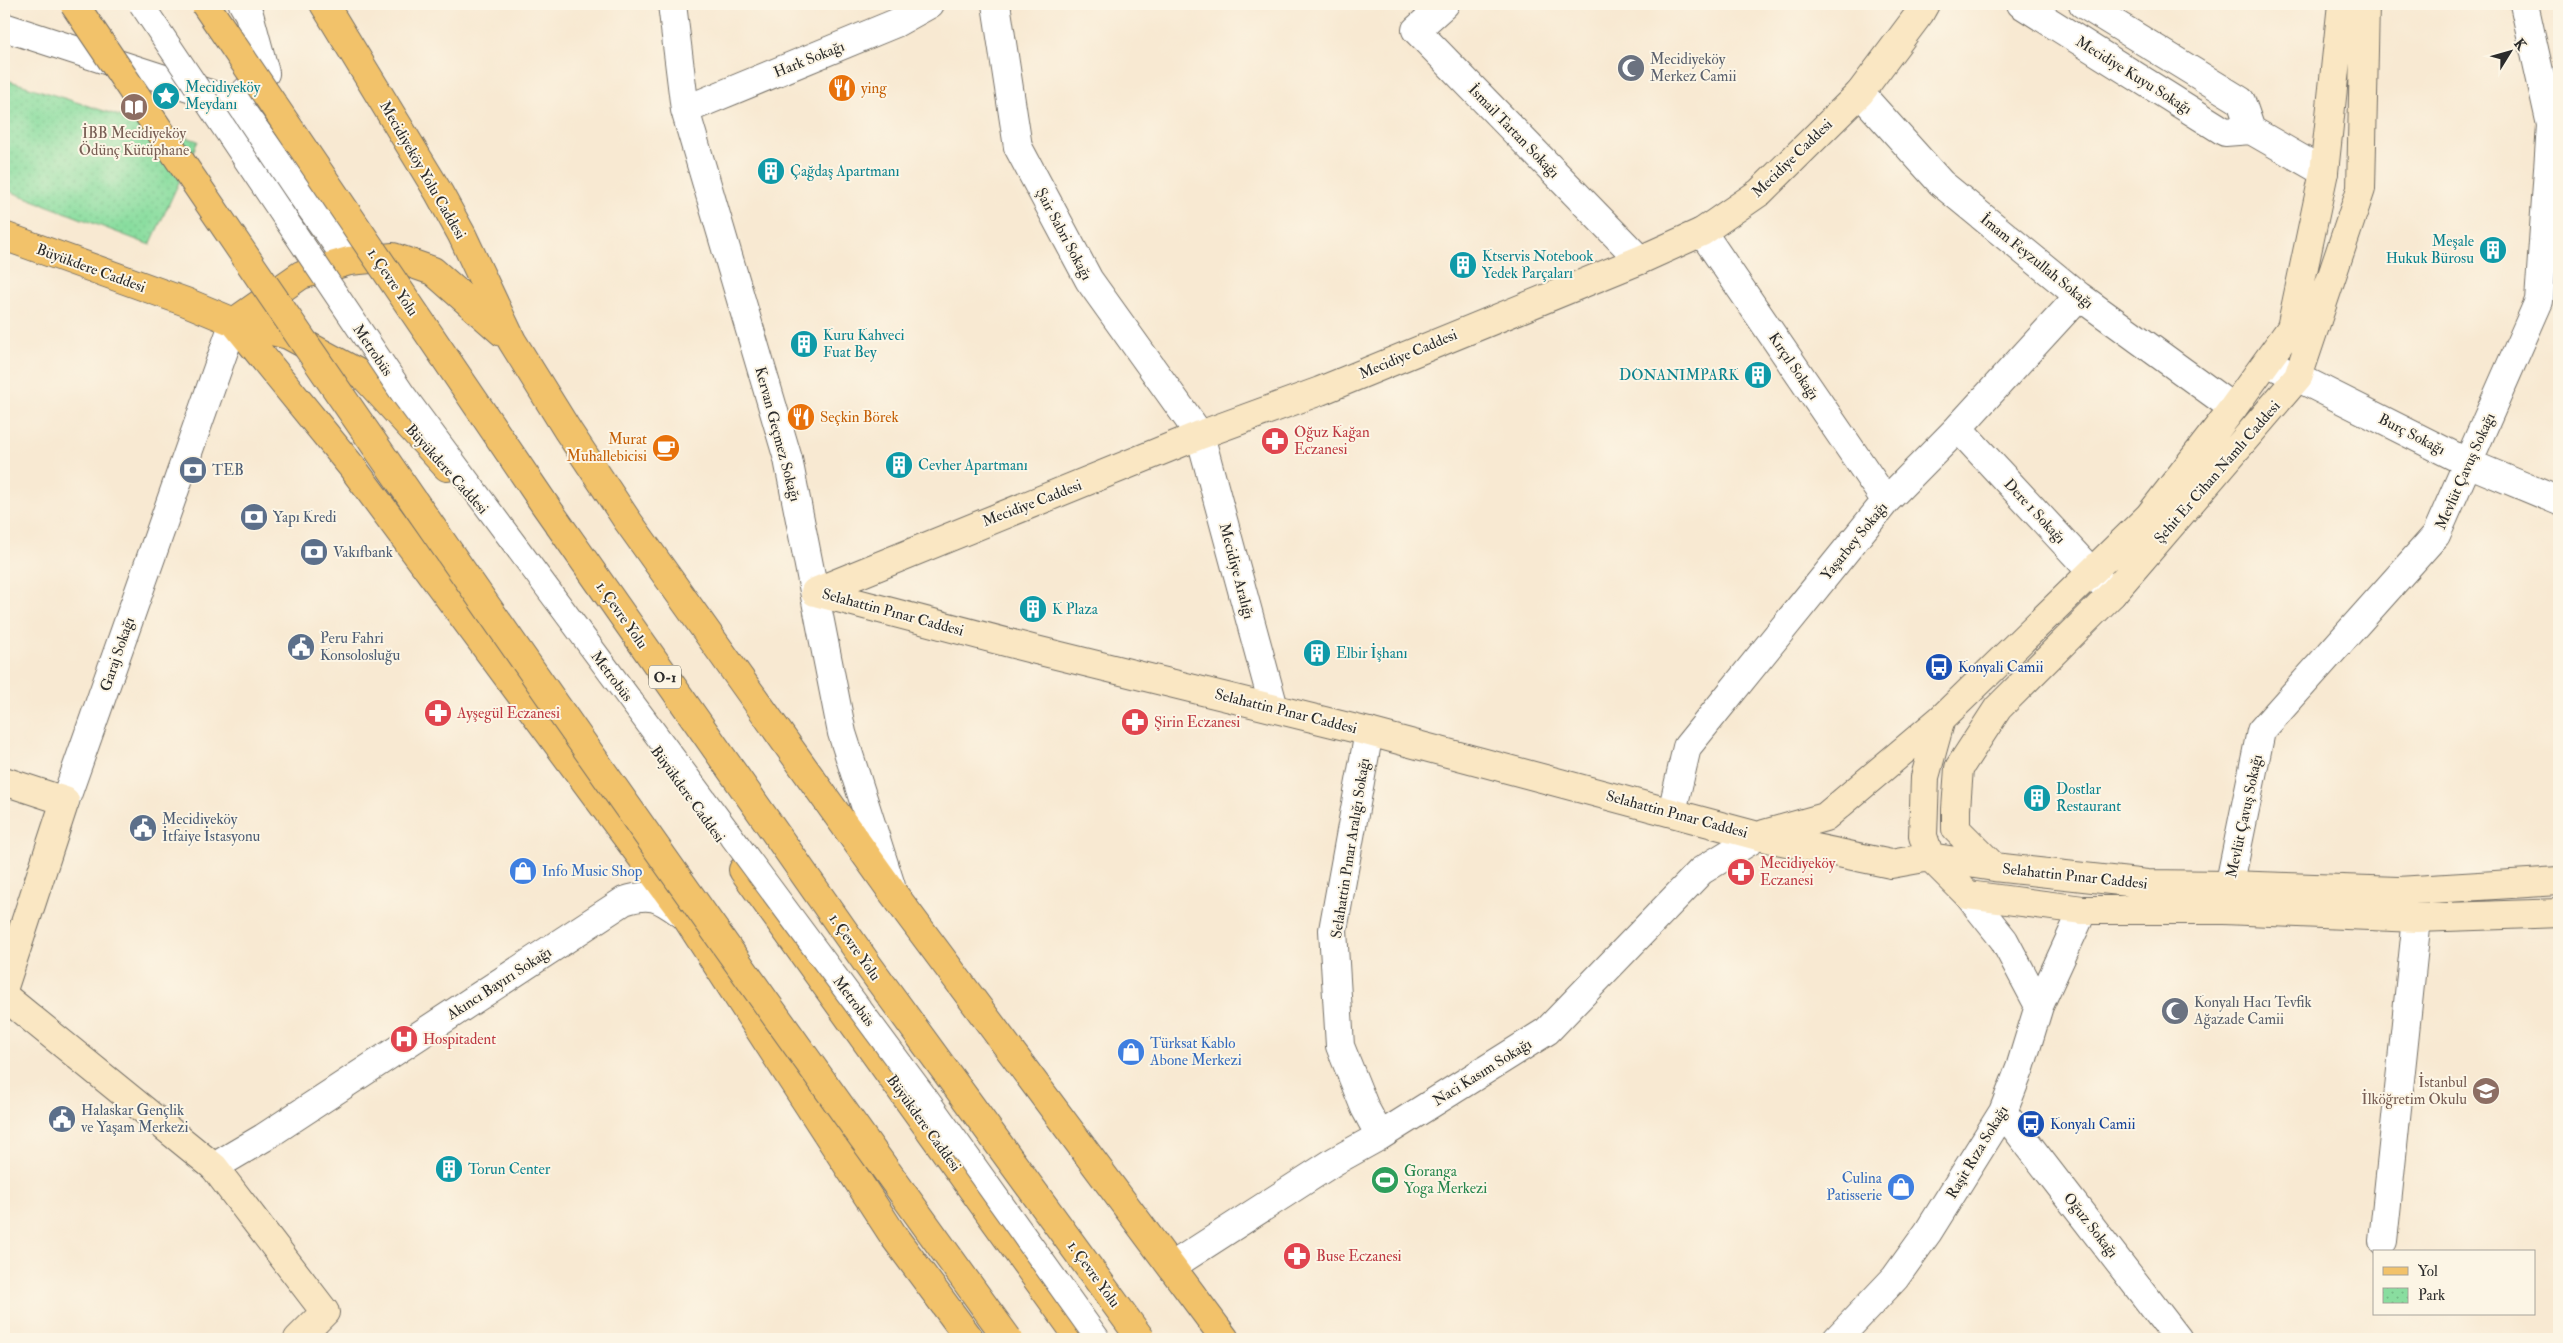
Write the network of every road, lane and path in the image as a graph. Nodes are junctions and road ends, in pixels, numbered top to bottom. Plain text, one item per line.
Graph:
1 (74, 4) edge
2 (141, 4) edge
3 (205, 4) edge
4 (243, 4) edge
5 (324, 4) edge
6 (672, 4) edge
7 (930, 4) edge
8 (996, 4) edge
9 (1445, 4) edge
10 (1925, 4) edge
11 (2021, 4) edge
12 (2083, 4) edge
13 (2342, 4) edge
14 (2365, 4) edge
15 (2524, 4) edge
16 (4, 27) edge
17 (1860, 94) junction
18 (235, 102) junction
19 (685, 110) junction
20 (2251, 130) junction
21 (2324, 172) junction
22 (1702, 232) junction
23 (4, 236) edge
24 (2551, 241) edge
25 (1640, 260) junction
26 (349, 261) junction
27 (2080, 296) junction
28 (234, 322) junction
29 (512, 341) junction
30 (2266, 362) junction
31 (2298, 377) junction
32 (2233, 408) junction
33 (1958, 428) junction
34 (1200, 435) junction
35 (2468, 462) junction
36 (1886, 500) junction
37 (2559, 501) edge
38 (2092, 573) junction
39 (815, 592) junction
40 (2112, 594) junction
41 (1274, 708) junction
42 (1941, 719) junction
43 (1369, 732) junction
44 (4, 781) edge
45 (65, 801) junction
46 (1672, 812) junction
47 (1758, 836) junction
48 (1930, 857) junction
49 (1994, 867) junction
50 (2559, 881) edge
51 (2230, 885) junction
52 (893, 893) junction
53 (1968, 894) junction
54 (2324, 901) junction
55 (2083, 910) junction
56 (2559, 913) edge
57 (686, 917) junction
58 (2417, 918) junction
59 (4, 987) edge
60 (4, 996) edge
61 (2039, 1006) junction
62 (2002, 1112) junction
63 (1380, 1136) junction
64 (214, 1167) junction
65 (2383, 1241) dead end
66 (1172, 1266) junction
67 (298, 1339) edge
68 (970, 1339) edge
69 (1008, 1339) edge
70 (1080, 1339) edge
71 (1098, 1339) edge
72 (1141, 1339) edge
73 (1225, 1339) edge
74 (1837, 1339) edge
75 (2178, 1339) edge

1 - 69 main road, bridge
2 - 71 lane, Metrobüs, bridge
3 - 72 main road, 1. Çevre Yolu / O-1, bridge
4 - 18 street
5 - 29 main road, Mecidiyeköy Yolu Caddesi
6 - 19 street, Kervan Geçmez Sokağı
7 - 19 street, Hark Sokağı
8 - 34 street, Şair Sabri Sokağı
9 - 25 street, İsmail Tartan Sokağı
10 - 17 street, Mecidiye Caddesi
11 - 20 street, Mecidiye Kuyu Sokağı
12 - 20 street
13 - 21 street, Şehit Er Cihan Namlı Caddesi
14 - 31 street, Şehit Er Cihan Namlı Caddesi
15 - 24 street, Mevlüt Çavuş Sokağı
16 - 18 street
17 - 22 street, Mecidiye Caddesi
17 - 27 street, İmam Feyzullah Sokağı
18 - 26 street
19 - 39 street, Kervan Geçmez Sokağı
20 - 21 street
21 - 30 street, Şehit Er Cihan Namlı Caddesi
22 - 25 street, Mecidiye Caddesi
22 - 36 street, Kırçıl Sokağı
23 - 28 main road, Büyükdere Caddesi
24 - 35 street, Mevlüt Çavuş Sokağı
25 - 34 street, Mecidiye Caddesi
26 - 28 main road
26 - 29 main road
27 - 32 street, İmam Feyzullah Sokağı
27 - 33 street, Yaşarbey Sokağı
28 - 45 street, Garaj Sokağı
28 - 57 main road, Büyükdere Caddesi
28 - 70 main road, Büyükdere Caddesi
29 - 52 main road
30 - 31 street, Burç Sokağı
30 - 32 street, Şehit Er Cihan Namlı Caddesi
31 - 35 street, Burç Sokağı
31 - 40 street, Şehit Er Cihan Namlı Caddesi
32 - 38 street, Şehit Er Cihan Namlı Caddesi
33 - 36 street, Yaşarbey Sokağı
33 - 38 street, Dere 1 Sokağı
34 - 39 street, Mecidiye Caddesi
34 - 41 street, Mecidiye Aralığı
35 - 37 street, Burç Sokağı
35 - 51 street, Mevlüt Çavuş Sokağı
36 - 46 street, Yaşarbey Sokağı
38 - 40 street, Dere 1 Sokağı
38 - 42 street, Şehit Er Cihan Namlı Caddesi
39 - 41 street, Selahattin Pınar Caddesi
39 - 52 street, Kervan Geçmez Sokağı
40 - 49 street, Şehit Er Cihan Namlı Caddesi
41 - 43 street, Selahattin Pınar Caddesi
42 - 47 street, Şehit Er Cihan Namlı Caddesi
42 - 48 street
43 - 46 street, Selahattin Pınar Caddesi
43 - 63 street, Selahattin Pınar Aralığı Sokağı
44 - 45 street
45 - 59 street, Garaj Sokağı
46 - 47 street, Selahattin Pınar Caddesi
47 - 48 street, Selahattin Pınar Caddesi
47 - 63 street, Naci Kasım Sokağı
48 - 49 street, Selahattin Pınar Caddesi
48 - 53 street
49 - 51 street, Selahattin Pınar Caddesi
50 - 54 street, Selahattin Pınar Caddesi
51 - 54 street, Selahattin Pınar Caddesi
51 - 54 street, Selahattin Pınar Caddesi
51 - 55 street, Selahattin Pınar Caddesi
52 - 66 main road
53 - 55 street, Selahattin Pınar Caddesi
53 - 61 street
54 - 58 street, Selahattin Pınar Caddesi
55 - 61 street, Raşit Rıza Sokağı
56 - 58 street, Selahattin Pınar Caddesi
57 - 64 street, Akıncı Bayırı Sokağı
57 - 68 main road, Büyükdere Caddesi
58 - 65 street
60 - 64 street
61 - 62 street, Raşit Rıza Sokağı
62 - 74 street, Raşit Rıza Sokağı
62 - 75 street, Oğuz Sokağı
63 - 66 street, Naci Kasım Sokağı
64 - 67 street
66 - 73 main road

